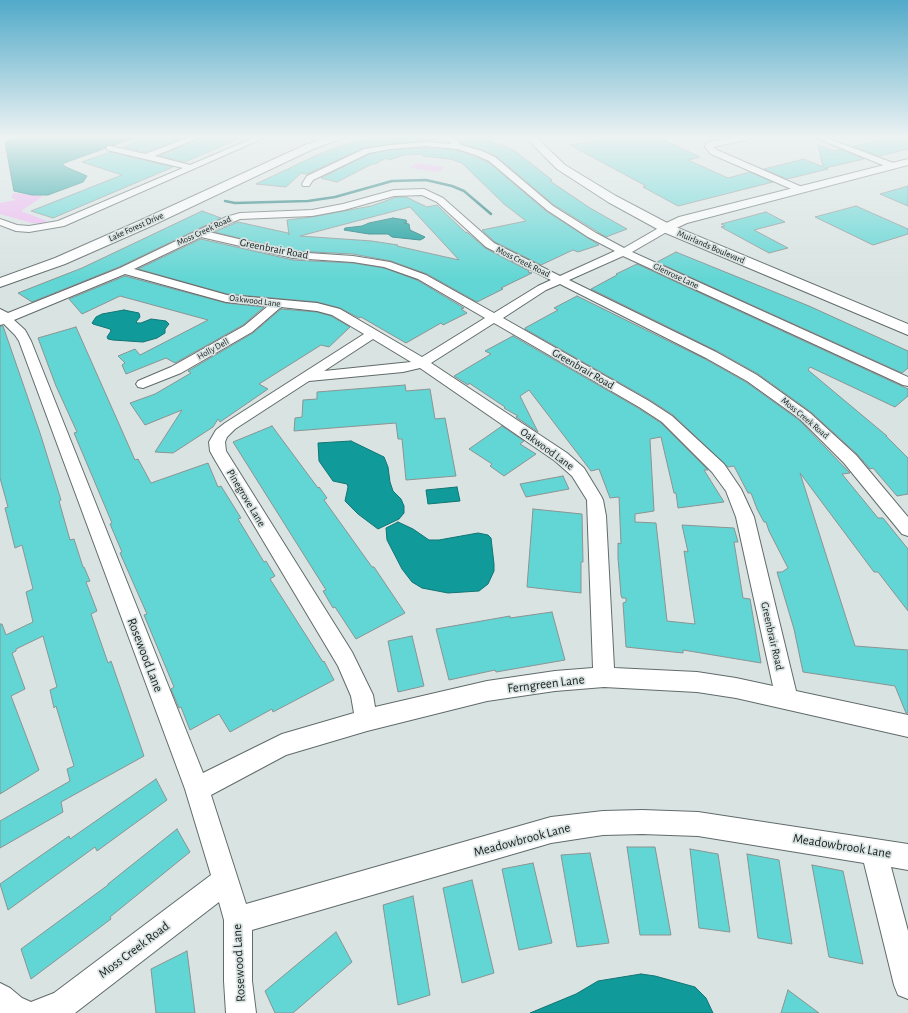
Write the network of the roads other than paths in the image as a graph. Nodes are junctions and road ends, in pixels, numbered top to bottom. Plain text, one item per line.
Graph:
1 (151, 184) edge
2 (204, 184) edge
3 (229, 184) edge
4 (522, 184) edge
5 (588, 184) edge
6 (788, 184) edge
7 (818, 184) edge
8 (799, 189) junction
9 (0, 222) edge
10 (666, 228) junction
11 (199, 233) junction
12 (622, 251) junction
13 (0, 270) edge
14 (124, 270) junction
15 (559, 279) junction
16 (0, 283) edge
17 (278, 304) junction
18 (2, 318) edge
19 (493, 318) junction
20 (908, 330) edge
21 (372, 334) junction
22 (422, 363) junction
23 (306, 377) junction
24 (908, 382) edge
25 (143, 384) dead end
26 (908, 528) edge
27 (604, 678) junction
28 (787, 700) junction
29 (367, 720) junction
30 (908, 726) edge
31 (197, 789) junction
32 (874, 851) junction
33 (908, 857) edge
34 (225, 881) junction
35 (238, 920) junction
36 (908, 985) edge
37 (0, 998) edge
38 (23, 1013) edge
39 (39, 1013) edge
40 (241, 1013) edge

1 - 9 street
2 - 13 main road, Lake Forest Drive
3 - 16 main road, Lake Forest Drive
4 - 12 street, Glenrose Lane
5 - 10 main road, Muirlands Boulevard
6 - 8 street
7 - 8 street
8 - 10 street
10 - 12 street
10 - 20 main road, Muirlands Boulevard
11 - 14 street, Moss Creek Road
11 - 15 street, Moss Creek Road
11 - 19 street, Greenbrair Road
12 - 15 street
12 - 24 street, Glenrose Lane
14 - 17 street, Oakwood Lane
14 - 18 street, Moss Creek Road
15 - 19 street
15 - 26 street, Moss Creek Road
17 - 21 street, Oakwood Lane
17 - 25 street, Holly Dell
18 - 31 street, Rosewood Lane
19 - 22 street
19 - 28 street, Greenbrair Road
21 - 22 street, Oakwood Lane
21 - 23 street, Pinegrove Lane
22 - 23 street
22 - 27 street, Oakwood Lane
23 - 29 street, Pinegrove Lane
27 - 28 street, Ferngreen Lane
27 - 29 street, Ferngreen Lane
28 - 30 street, Ferngreen Lane
29 - 31 street, Ferngreen Lane
31 - 34 street, Rosewood Lane
32 - 33 street, Meadowbrook Lane
32 - 35 street, Meadowbrook Lane
32 - 36 street
34 - 35 street, Rosewood Lane
34 - 39 street, Moss Creek Road
35 - 40 street, Rosewood Lane
37 - 38 street

